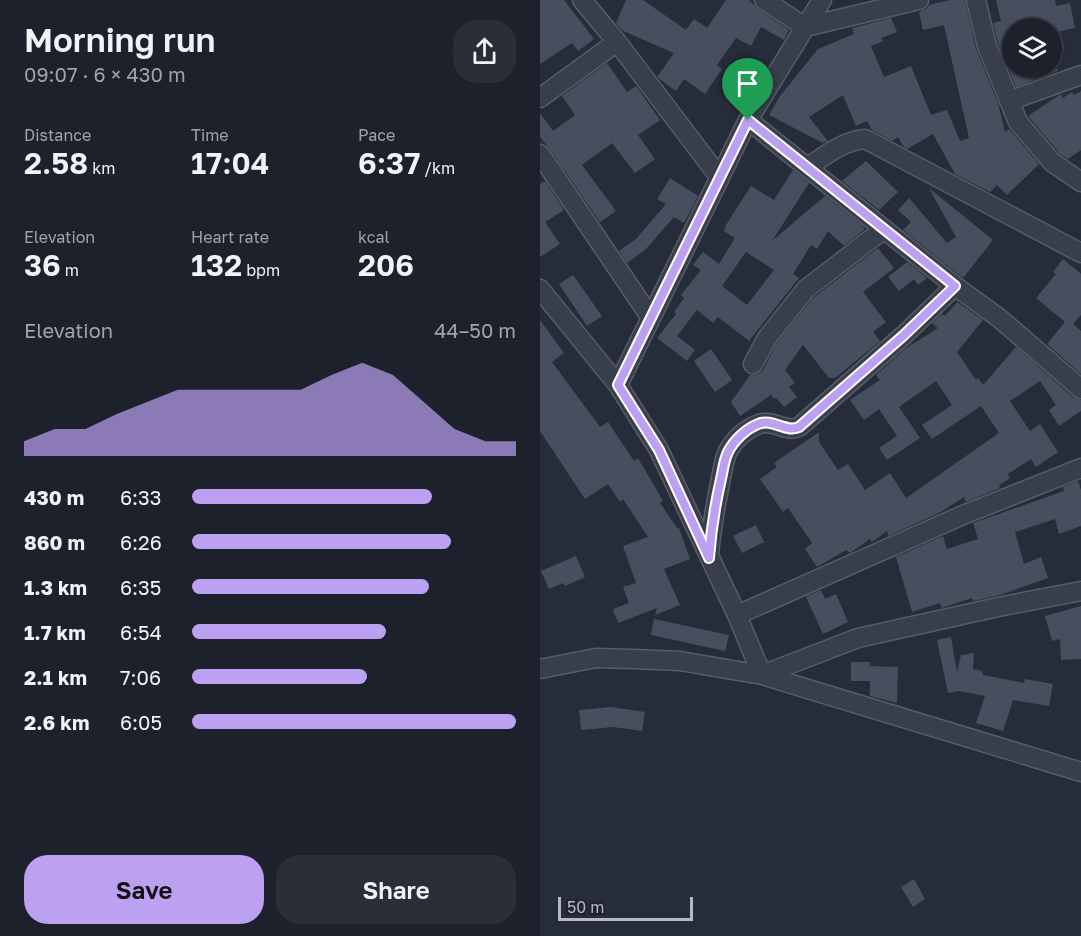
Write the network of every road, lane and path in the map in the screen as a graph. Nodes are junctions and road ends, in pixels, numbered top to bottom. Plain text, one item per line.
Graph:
1 (582, 0) edge
2 (764, 0) edge
3 (822, 0) edge
4 (919, 0) edge
5 (976, 0) edge
6 (805, 27) junction
7 (617, 42) junction
8 (1081, 75) edge
9 (540, 98) edge
10 (1009, 101) junction
11 (748, 120) junction
12 (540, 154) edge
13 (808, 167) junction
14 (720, 178) junction
15 (1081, 182) edge
16 (884, 229) junction
17 (1081, 253) edge
18 (955, 286) junction
19 (540, 289) edge
20 (651, 318) junction
21 (753, 364) dead end
22 (618, 385) junction
23 (1081, 390) edge
24 (1081, 468) edge
25 (709, 558) junction
26 (1081, 591) edge
27 (737, 615) junction
28 (540, 669) edge
29 (762, 675) junction
30 (1081, 772) edge

1 - 7 street
2 - 6 street
3 - 6 street
4 - 6 street
5 - 10 street
6 - 11 street
7 - 9 street
7 - 14 street
8 - 10 street
10 - 15 street
11 - 13 street
11 - 14 street
12 - 20 street
13 - 16 street
13 - 17 street
14 - 20 street
16 - 18 street
16 - 21 street
18 - 23 street
18 - 25 street
19 - 22 street
20 - 22 street
22 - 25 street
24 - 27 street
25 - 27 street
26 - 29 street
27 - 29 street
28 - 29 street
29 - 30 street

